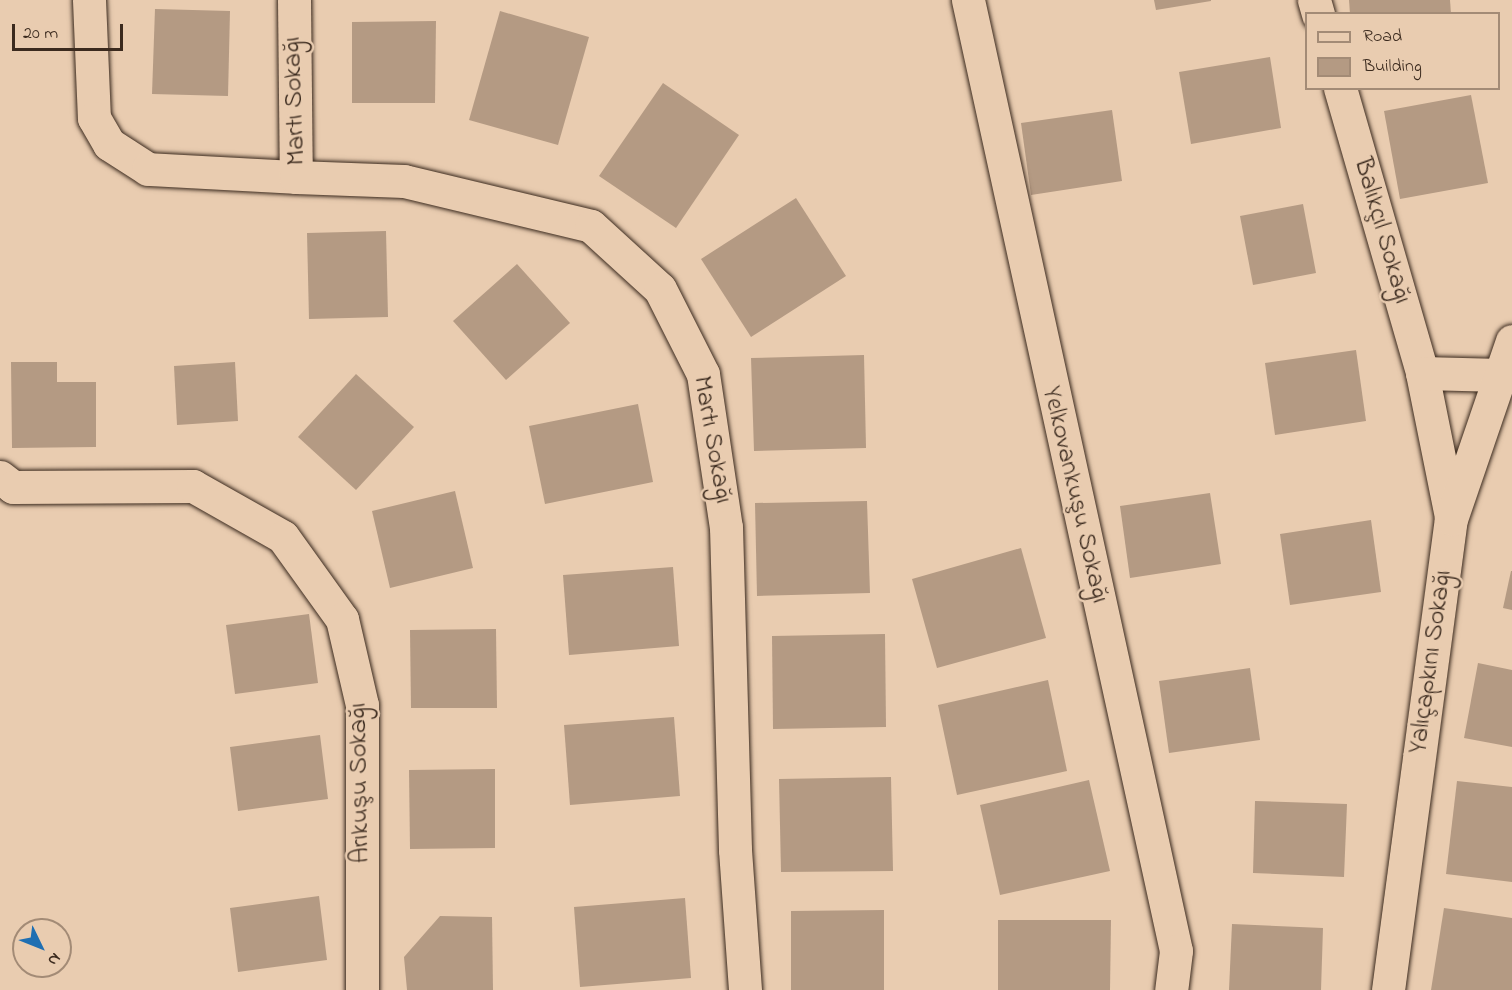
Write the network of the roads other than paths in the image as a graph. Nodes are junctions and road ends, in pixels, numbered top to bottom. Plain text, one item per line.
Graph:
1 (88, 0) edge
2 (294, 0) edge
3 (968, 0) edge
4 (1341, 90) edge
5 (296, 177) junction
6 (1512, 341) edge
7 (1422, 373) junction
8 (1502, 375) junction
9 (0, 477) edge
10 (1451, 519) junction
11 (362, 990) edge
12 (745, 990) edge
13 (1171, 990) edge
14 (1388, 990) edge

1 - 5 street
2 - 5 street, Martı Sokağı
3 - 13 street, Yelkovankuşu Sokağı
4 - 7 street, Balıkçıl Sokağı
5 - 12 street, Martı Sokağı
6 - 8 street, Yalıçapkını Sokağı
7 - 8 street
7 - 10 street, Balıkçıl Sokağı
8 - 10 street, Yalıçapkını Sokağı
9 - 11 street, Arıkuşu Sokağı
10 - 14 street, Yalıçapkını Sokağı

